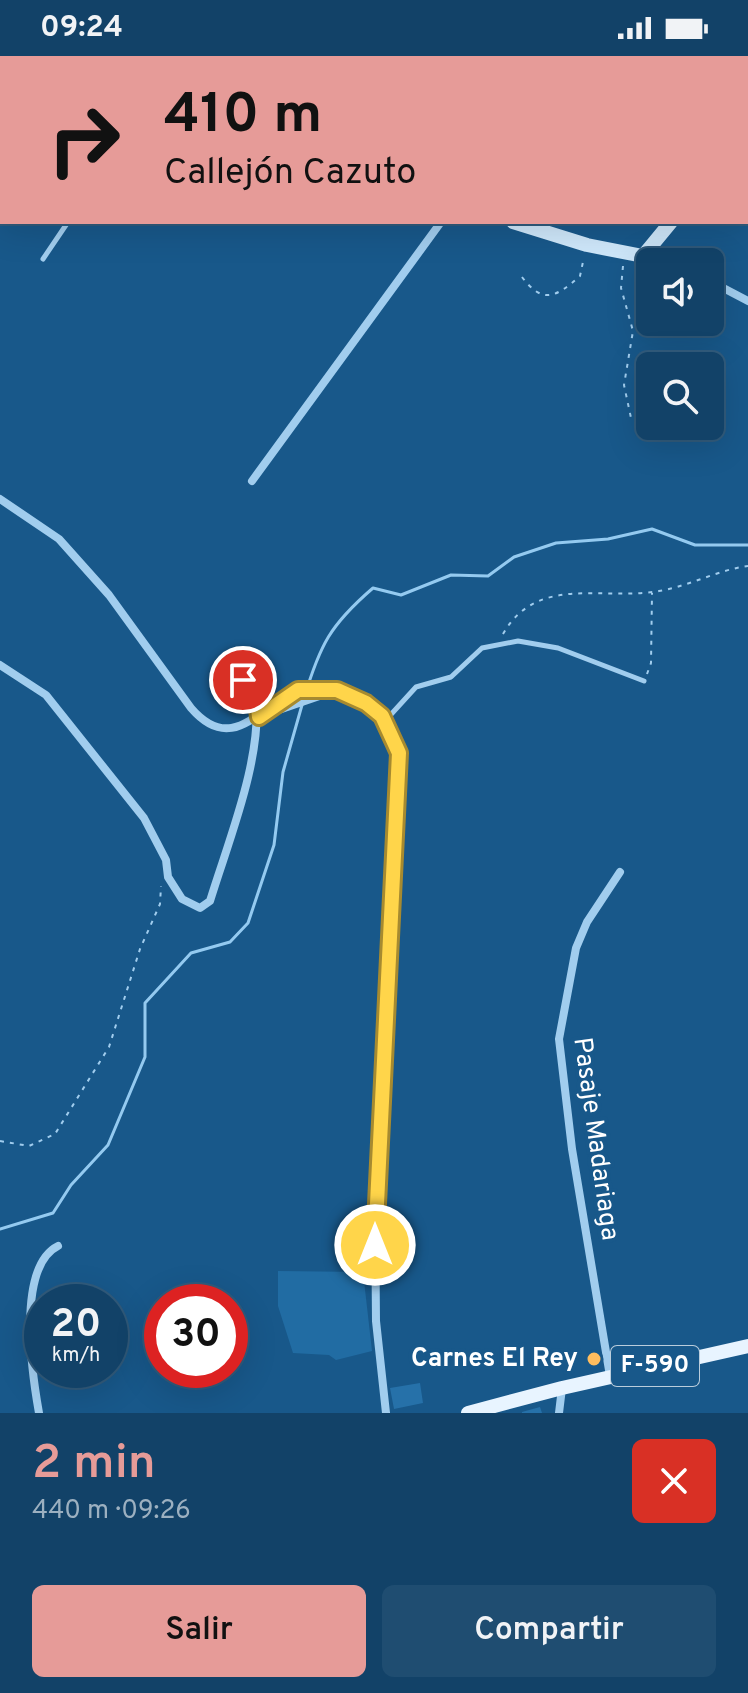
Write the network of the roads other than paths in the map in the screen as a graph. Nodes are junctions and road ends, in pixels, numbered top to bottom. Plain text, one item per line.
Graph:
1 (67, 224) edge
2 (440, 224) edge
3 (519, 224) edge
4 (669, 224) edge
5 (650, 248) edge
6 (636, 255) edge
7 (43, 259) dead end
8 (724, 288) edge
9 (748, 301) edge
10 (252, 481) dead end
11 (0, 499) edge
12 (0, 665) edge
13 (218, 679) dead end
14 (644, 681) road end
15 (259, 717) junction
16 (385, 721) junction
17 (620, 872) dead end
18 (58, 1246) dead end
19 (748, 1346) edge
20 (610, 1376) junction
21 (562, 1388) junction
22 (39, 1413) edge
23 (386, 1413) edge
24 (468, 1413) edge
25 (559, 1413) edge

1 - 7 lane
2 - 10 street
3 - 6 street
4 - 5 street
8 - 9 street
11 - 15 street
12 - 15 street
13 - 15 street
14 - 16 lane
15 - 16 street
16 - 23 street
17 - 20 street, Pasaje Madariaga
18 - 22 street
19 - 20 main road, F-590
20 - 21 main road, F-590
21 - 24 main road, F-590
21 - 25 street

